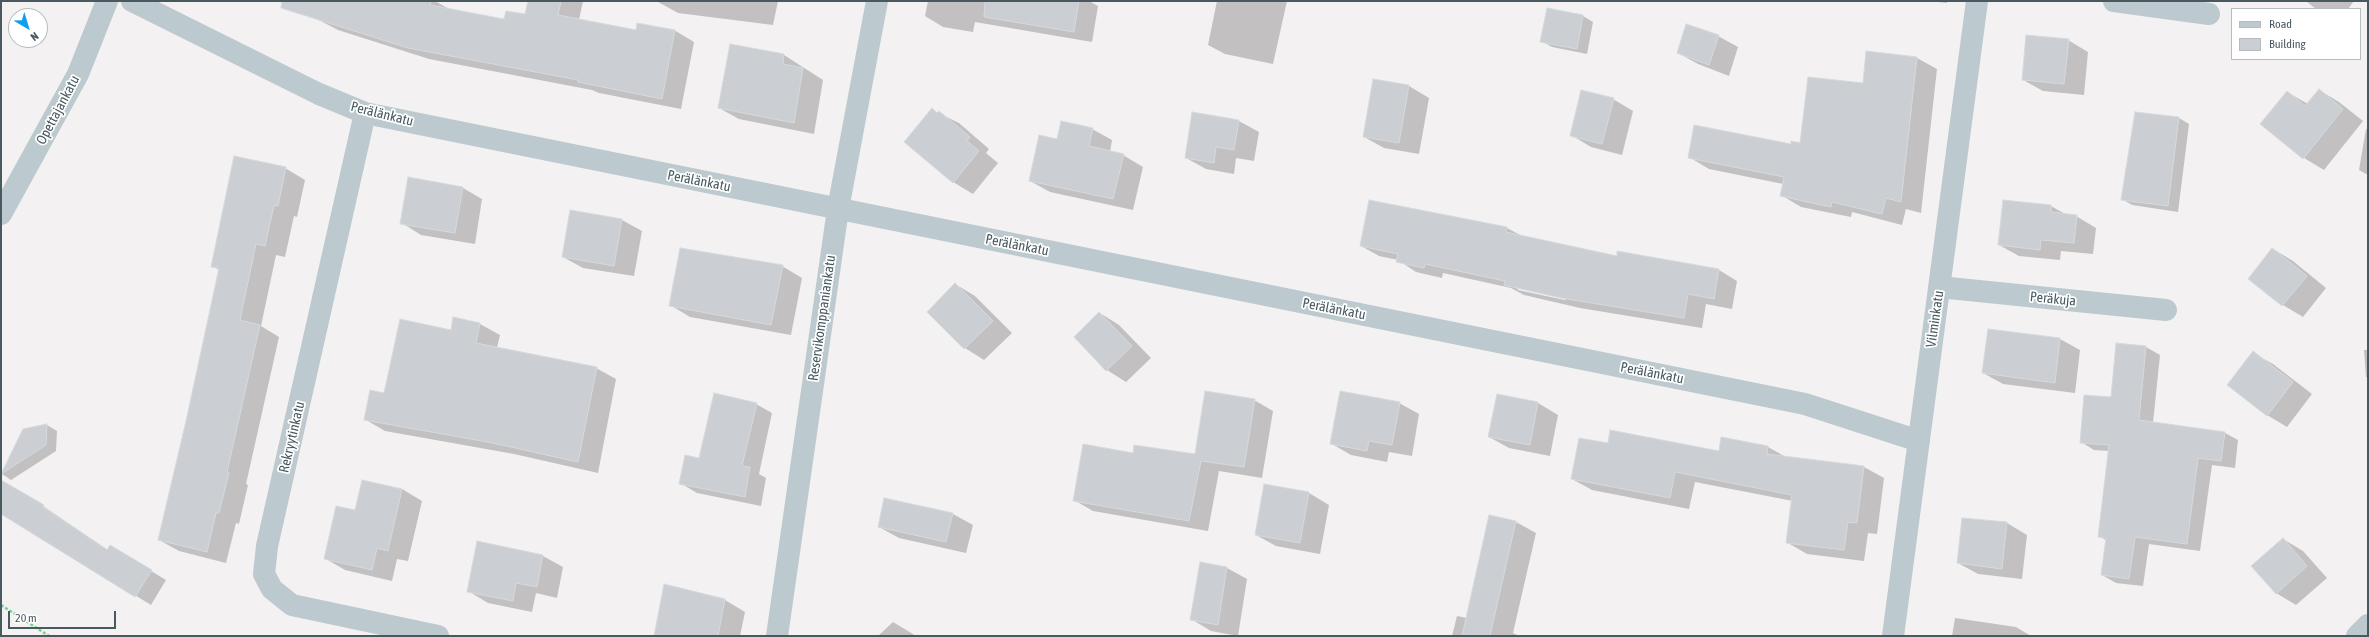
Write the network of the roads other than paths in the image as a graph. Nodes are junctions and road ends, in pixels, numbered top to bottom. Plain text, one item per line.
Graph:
1 (107, 1) edge
2 (132, 1) edge
3 (877, 1) edge
4 (1977, 1) edge
5 (2114, 1) edge
6 (2209, 14) dead end
7 (365, 113) junction
8 (838, 209) junction
9 (1, 214) edge
10 (1939, 287) junction
11 (2166, 310) dead end
12 (1919, 441) junction
13 (2368, 625) edge
14 (438, 636) edge
15 (778, 636) edge
16 (1893, 636) edge
17 (2357, 636) edge

1 - 9 street, Opettajankatu
2 - 7 street, Perälänkatu
3 - 8 street, Reservikomppaniankatu
4 - 10 street, Vilminkatu
5 - 6 street
7 - 8 street, Perälänkatu
7 - 14 street, Rekryytinkatu
8 - 12 street, Perälänkatu
8 - 15 street, Reservikomppaniankatu
10 - 11 street, Peräkuja
10 - 12 street, Vilminkatu
12 - 16 street, Vilminkatu
13 - 17 street

